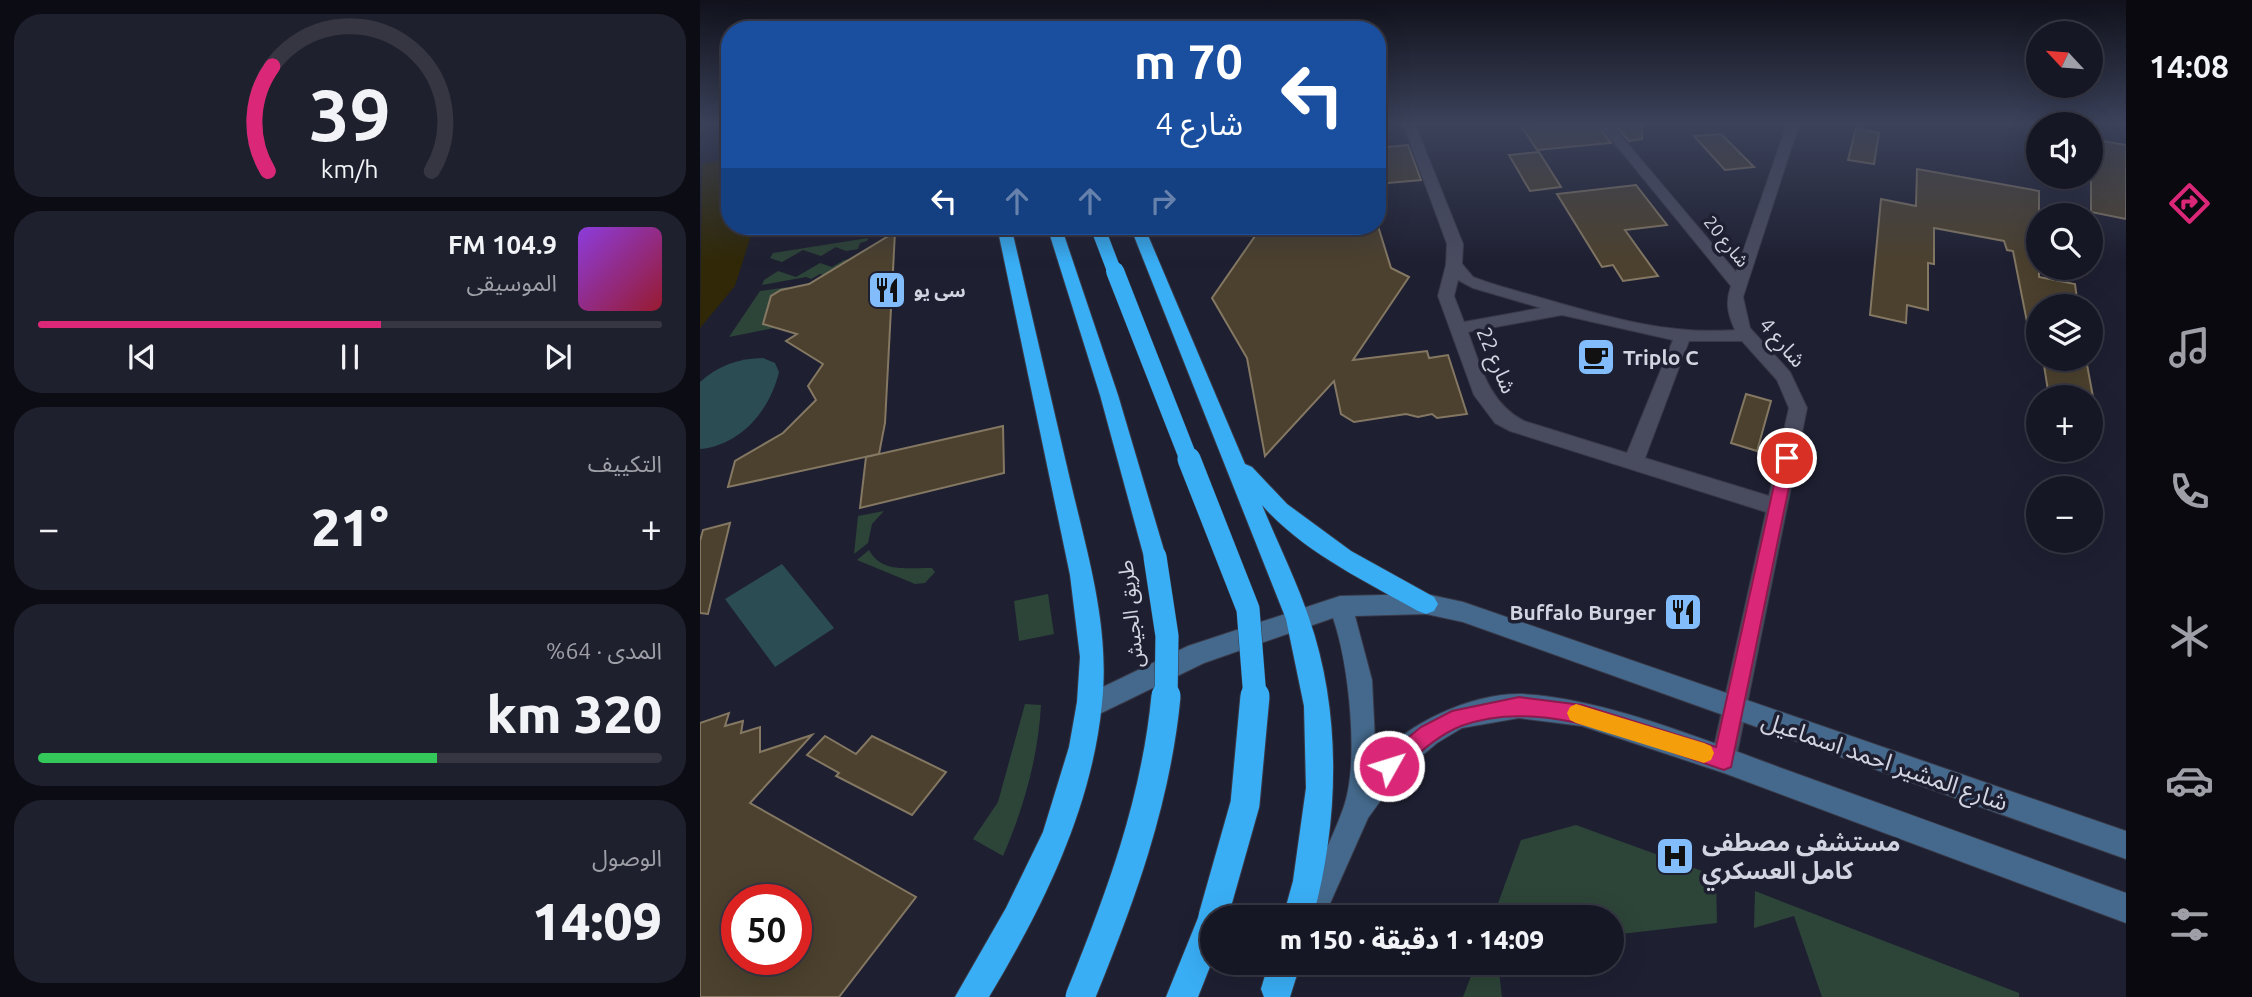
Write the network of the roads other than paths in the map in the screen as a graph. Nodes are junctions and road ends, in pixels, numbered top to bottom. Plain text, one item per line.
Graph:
1 (1427, 171) edge
2 (1643, 171) edge
3 (1777, 171) edge
4 (1006, 235) edge
5 (1057, 235) edge
6 (1101, 235) edge
7 (1141, 235) edge
8 (1454, 265) junction
9 (1739, 286) junction
10 (1567, 309) junction
11 (1458, 329) junction
12 (1744, 335) junction
13 (1682, 338) junction
14 (1234, 460) junction
15 (1633, 463) junction
16 (1777, 507) junction
17 (1426, 604) junction
18 (1340, 606) junction
19 (1298, 619) junction
20 (1089, 707) junction
21 (1734, 709) junction
22 (1724, 760) junction
23 (1358, 808) junction
24 (2126, 845) edge
25 (1217, 905) edge
26 (1301, 905) edge
27 (1315, 905) edge
28 (2126, 908) edge
29 (1200, 950) edge
30 (971, 997) edge
31 (1080, 997) edge
32 (1181, 997) edge

1 - 8 street, شارع 22
2 - 9 street, شارع 20
3 - 9 street, شارع 4
4 - 20 highway
5 - 31 highway, طريق الجيش, bridge
6 - 25 highway, bridge
7 - 14 highway
8 - 10 street
8 - 11 street, شارع 22
9 - 12 street, شارع 4
10 - 11 street
10 - 13 street
11 - 15 street, شارع 22
12 - 13 street
12 - 16 street, شارع 4
13 - 15 street
14 - 17 highway
14 - 19 highway
15 - 16 street, شارع 22
16 - 21 street, شارع 4
17 - 18 main road, شارع المشير احمد اسماعيل
17 - 21 main road, شارع المشير احمد اسماعيل
18 - 19 main road, شارع المشير احمد اسماعيل
18 - 23 main road
19 - 20 main road, شارع المشير احمد اسماعيل
19 - 26 highway
20 - 30 highway
21 - 22 street, شارع 4
21 - 24 main road, شارع المشير احمد اسماعيل
22 - 23 main road
22 - 28 main road
23 - 27 main road
29 - 32 highway

